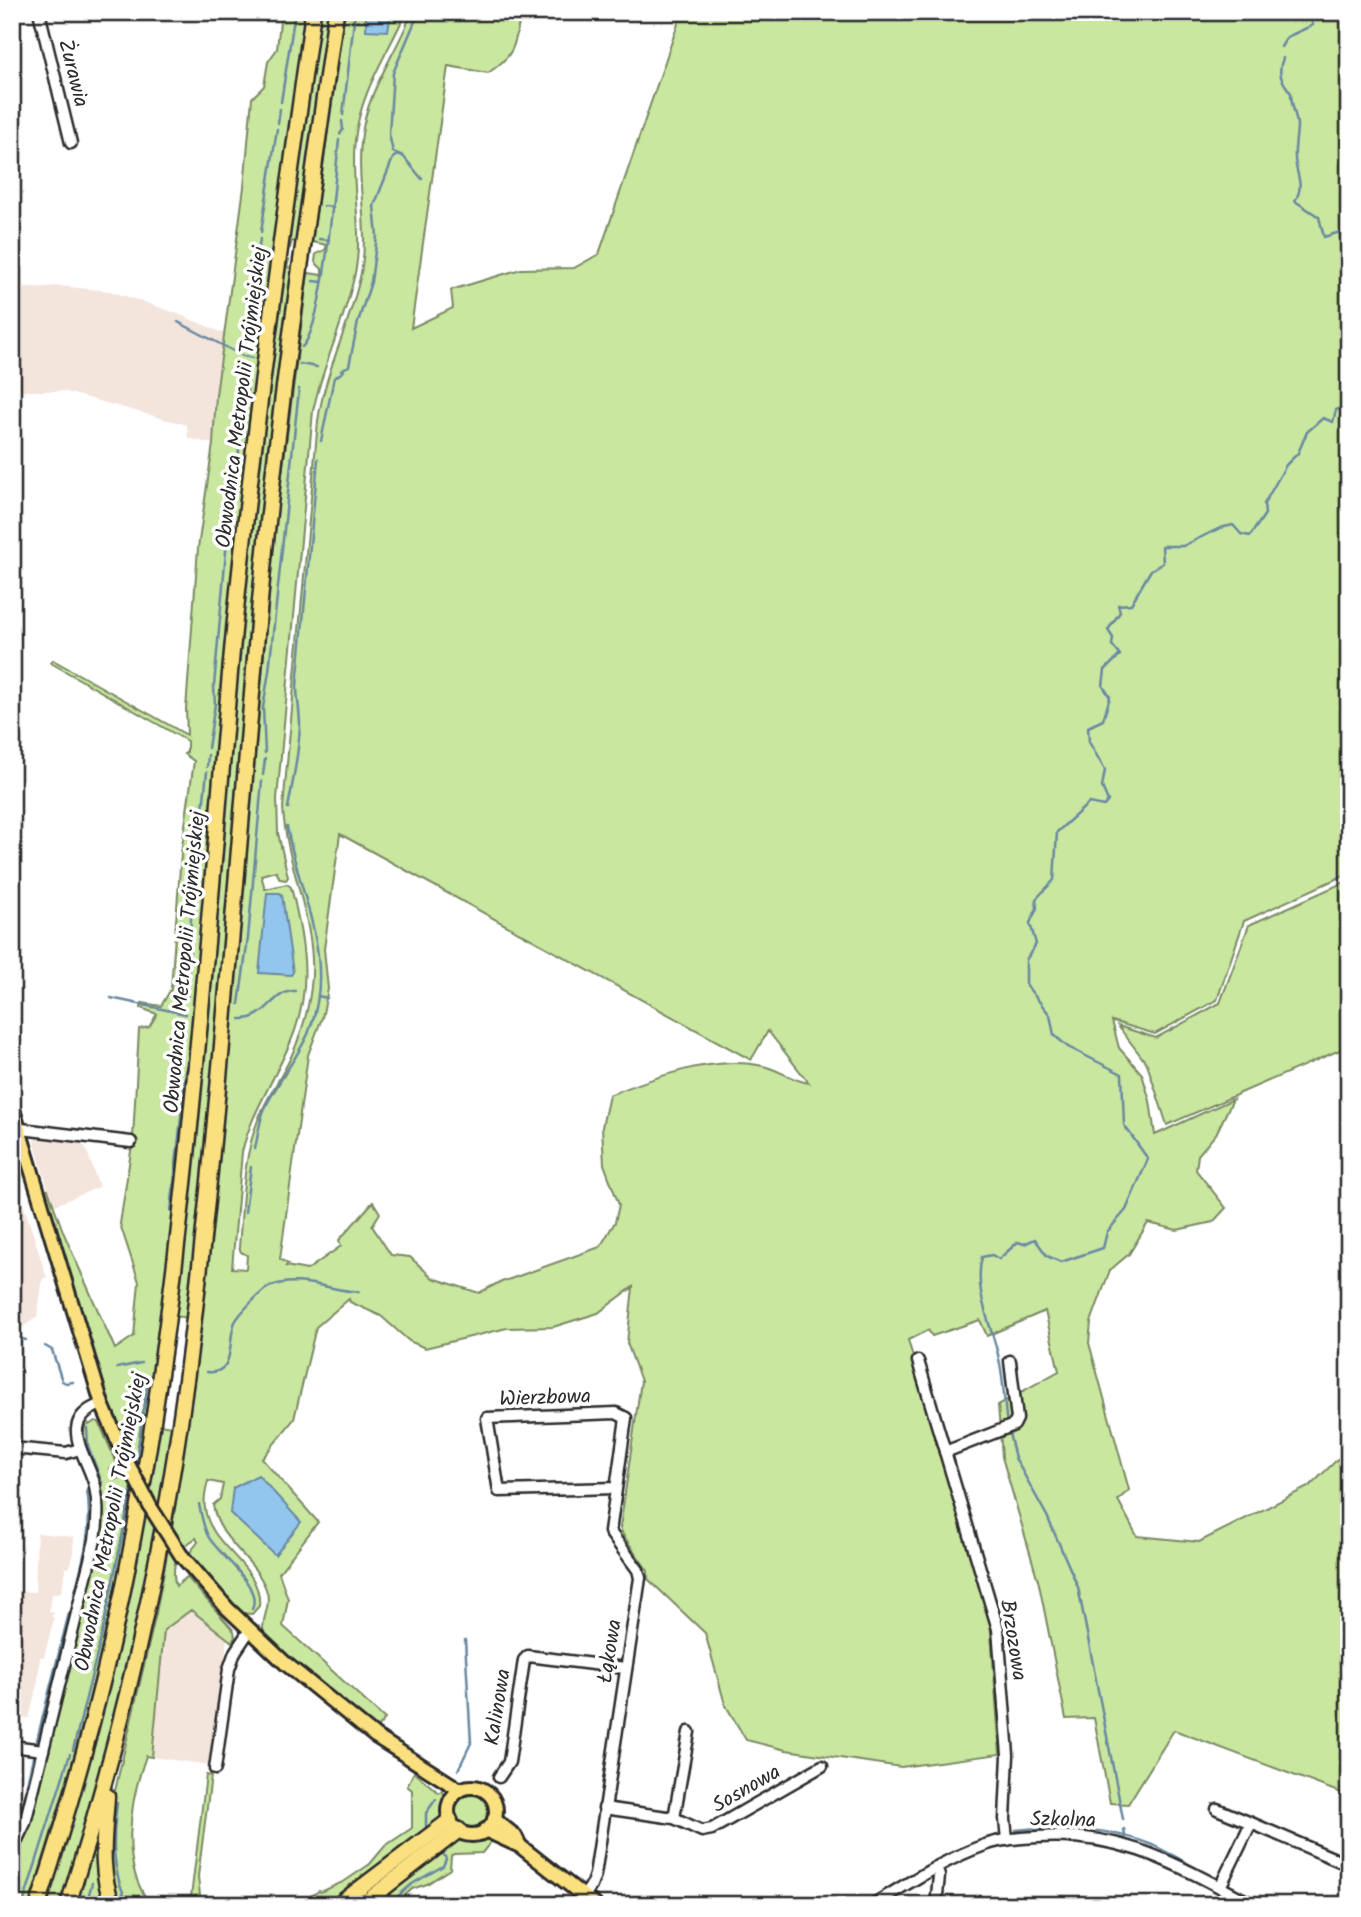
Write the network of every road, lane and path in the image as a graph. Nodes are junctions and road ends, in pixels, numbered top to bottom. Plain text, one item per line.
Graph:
1 (39, 12) edge
2 (313, 12) edge
3 (337, 12) edge
4 (71, 143) dead end
5 (12, 1106) edge
6 (15, 1128) edge
7 (131, 1142) dead end
8 (918, 1361) dead end
9 (1010, 1361) dead end
10 (102, 1404) junction
11 (626, 1418) joint
12 (12, 1448) edge
13 (80, 1449) junction
14 (945, 1452) junction
15 (615, 1488) junction
16 (249, 1631) junction
17 (625, 1668) junction
18 (689, 1732) dead end
19 (12, 1746) edge
20 (43, 1750) junction
21 (822, 1766) dead end
22 (108, 1769) junction
23 (215, 1769) dead end
24 (499, 1777) dead end
25 (456, 1794) junction
26 (604, 1808) junction
27 (1217, 1809) dead end
28 (674, 1818) junction
29 (494, 1819) junction
30 (1251, 1823) junction
31 (454, 1825) junction
32 (485, 1830) junction
33 (1007, 1840) junction
34 (520, 1846) junction
35 (12, 1850) edge
36 (1349, 1866) edge
37 (936, 1867) junction
38 (1220, 1887) junction
39 (584, 1896) junction
40 (38, 1905) edge
41 (68, 1905) edge
42 (113, 1905) edge
43 (338, 1905) edge
44 (362, 1905) edge
45 (595, 1905) edge
46 (872, 1905) edge
47 (936, 1905) edge
48 (1254, 1905) edge

1 - 4 street, Żurawia
2 - 40 highway, Obwodnica Metropolii Trójmiejskiej
3 - 22 highway, Obwodnica Metropolii Trójmiejskiej
5 - 6 main road
6 - 7 street
6 - 10 main road
8 - 14 street, Brzozowa
9 - 14 street
10 - 13 street
10 - 16 main road, bridge
11 - 15 street, Łąkowa
11 - 15 street, Wierzbowa
12 - 13 street
13 - 20 street
14 - 33 street, Brzozowa
15 - 17 street, Łąkowa
16 - 23 street
16 - 25 main road
17 - 24 street, Kalinowa
17 - 26 street, Łąkowa
18 - 28 street
19 - 20 street
20 - 35 street
21 - 28 street, Sosnowa
22 - 41 highway, Obwodnica Metropolii Trójmiejskiej
22 - 42 highway
25 - 29 main road
25 - 31 main road
26 - 28 street, Sosnowa
26 - 39 street, Łąkowa
27 - 30 street
29 - 32 main road
29 - 34 main road
30 - 36 street
30 - 38 street
31 - 32 main road
31 - 43 highway
31 - 44 highway
32 - 34 main road
33 - 37 street, Szkolna
33 - 38 street, Szkolna
34 - 39 main road
37 - 46 street, Szkolna
37 - 47 street
38 - 48 street, Szkolna
39 - 45 main road

